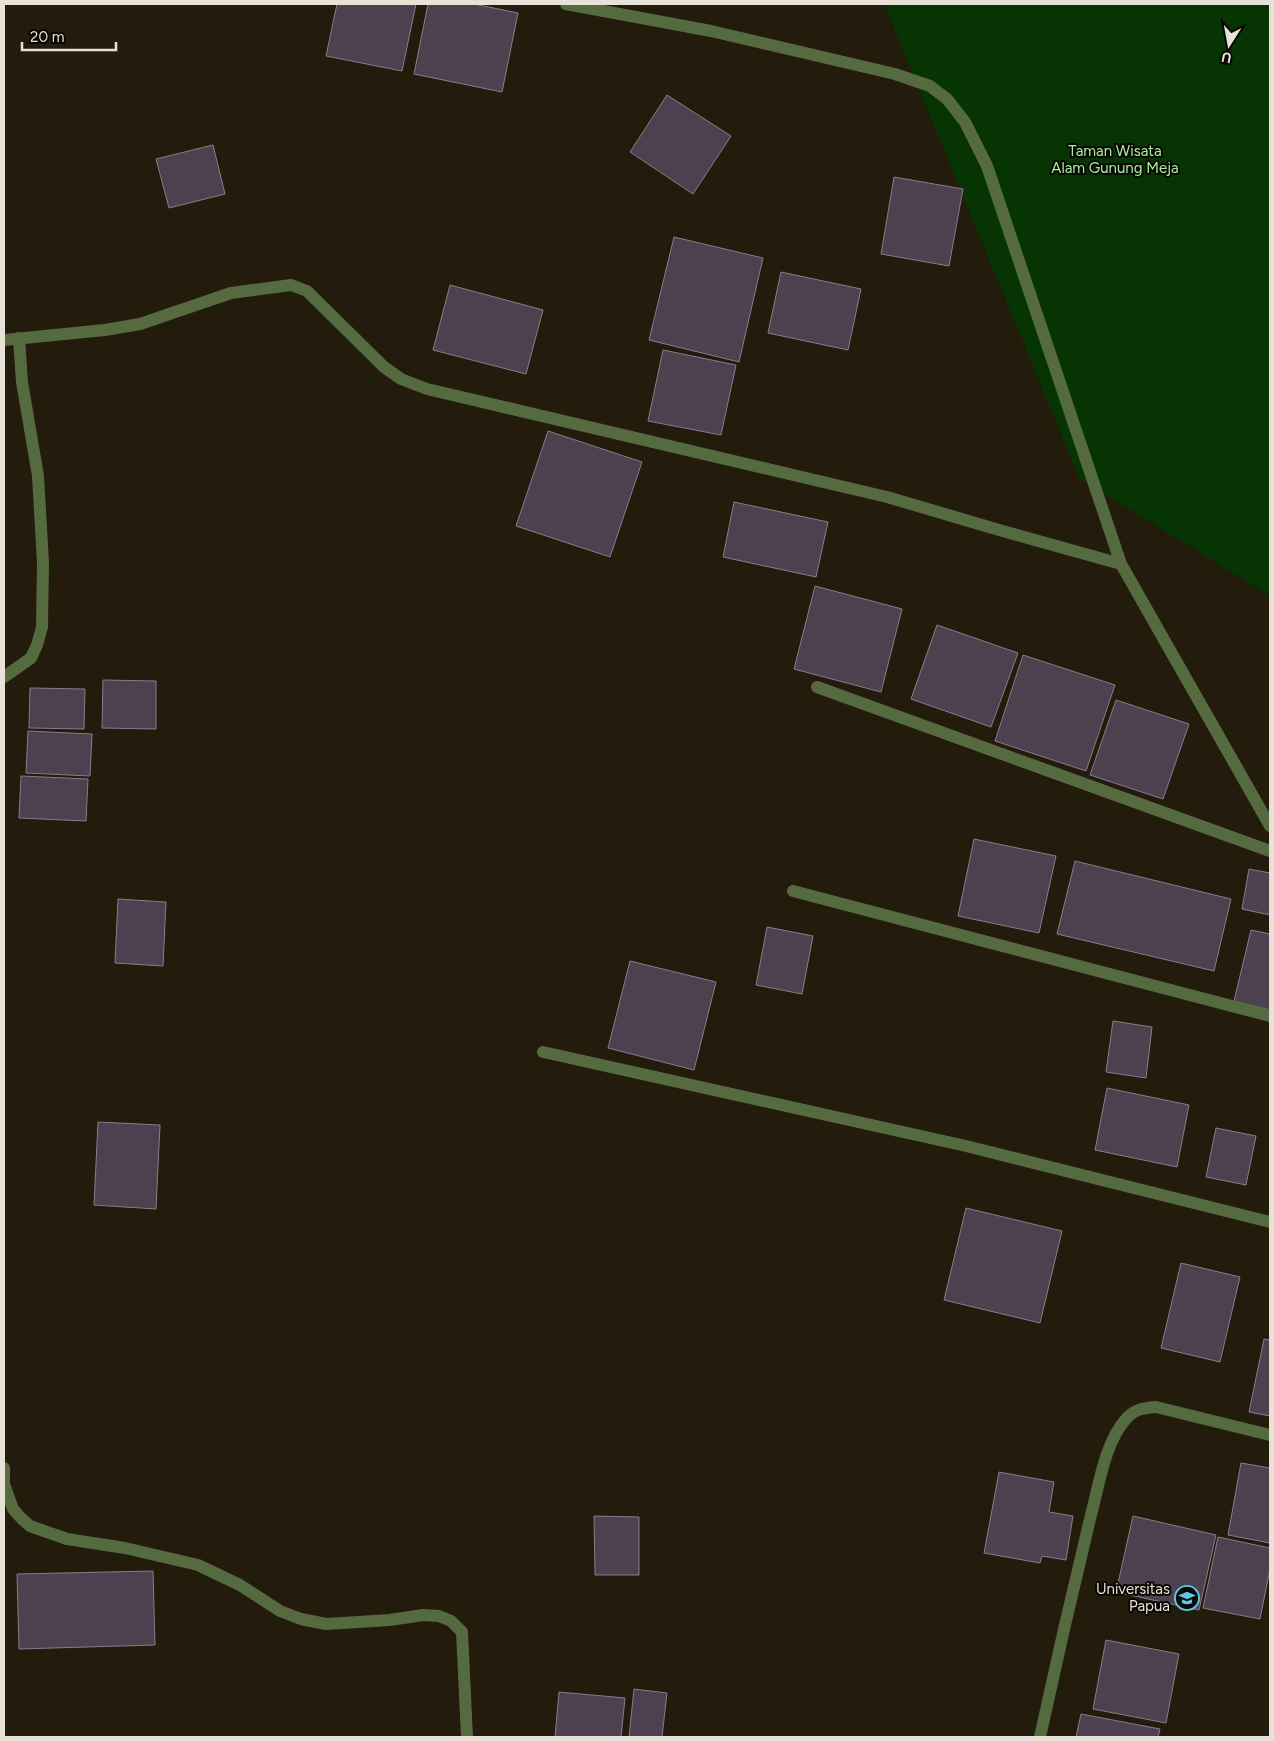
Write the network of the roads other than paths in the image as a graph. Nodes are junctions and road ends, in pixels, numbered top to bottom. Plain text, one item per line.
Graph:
1 (566, 4) edge
2 (19, 338) junction
3 (4, 340) edge
4 (1121, 564) junction
5 (4, 676) edge
6 (816, 687) dead end
7 (1270, 826) edge
8 (1270, 851) edge
9 (793, 892) dead end
10 (1270, 1016) edge
11 (543, 1052) dead end
12 (1270, 1222) edge
13 (1270, 1435) edge
14 (4, 1468) edge
15 (468, 1737) edge
16 (1040, 1737) edge

1 - 4 street
2 - 3 street
2 - 4 street
2 - 5 street
4 - 7 street
6 - 8 street
9 - 10 street
11 - 12 street
13 - 16 street
14 - 15 street

